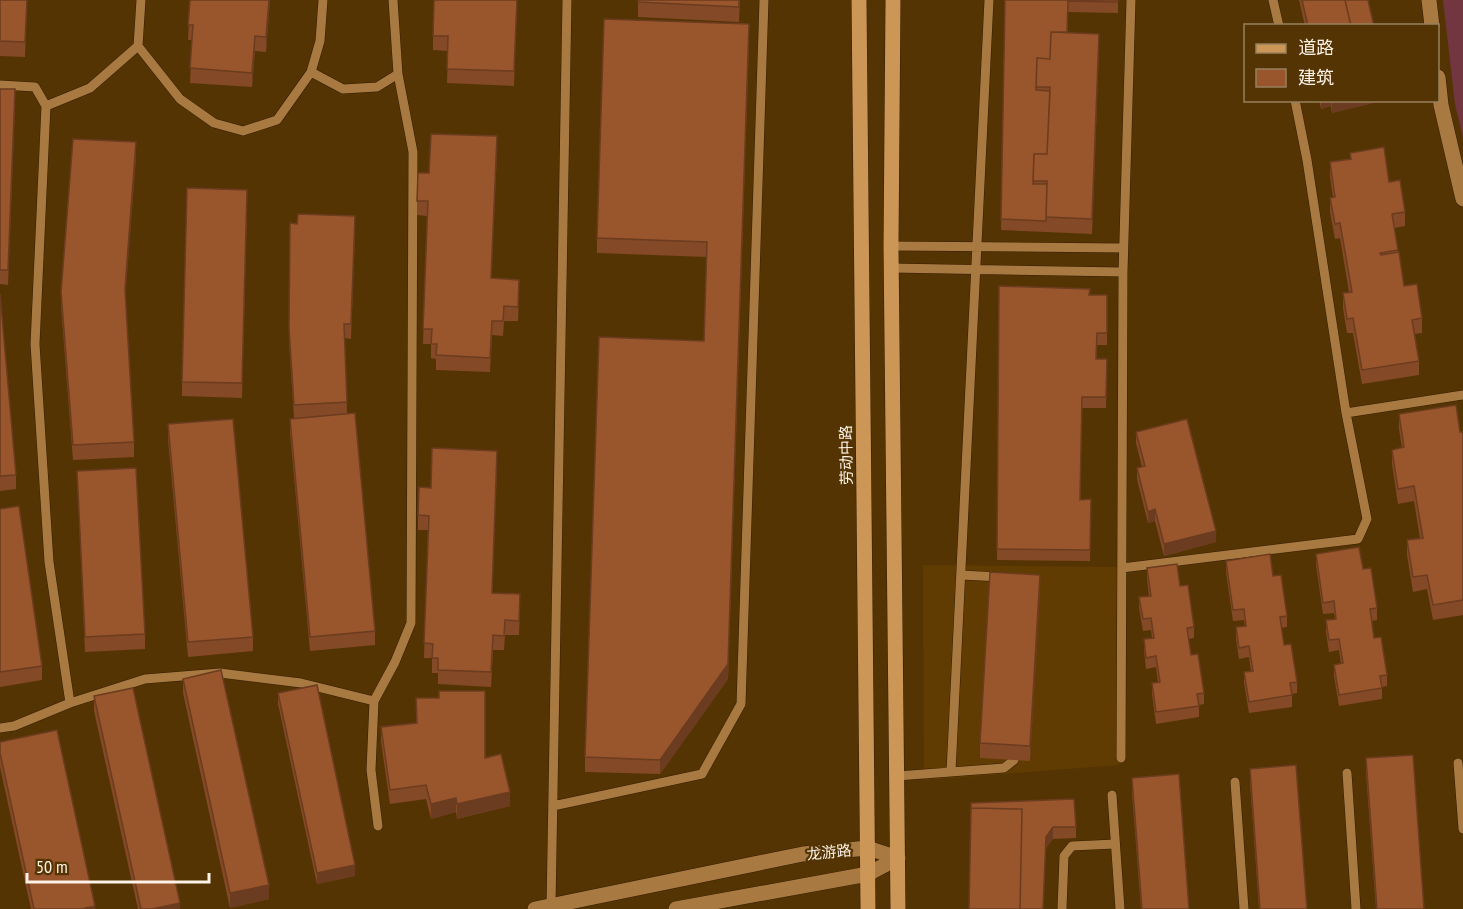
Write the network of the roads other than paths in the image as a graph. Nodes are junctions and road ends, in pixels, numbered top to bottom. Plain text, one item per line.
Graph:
1 (141, 0) edge
2 (323, 0) edge
3 (393, 0) edge
4 (567, 0) edge
5 (764, 0) edge
6 (858, 0) edge
7 (894, 0) edge
8 (989, 0) edge
9 (1131, 0) edge
10 (1273, 0) edge
11 (1429, 0) edge
12 (1279, 24) edge
13 (1432, 24) edge
14 (138, 46) junction
15 (311, 72) junction
16 (398, 74) junction
17 (0, 85) edge
18 (1439, 91) edge
19 (1295, 102) edge
20 (46, 106) junction
21 (1463, 199) edge
22 (891, 246) junction
23 (977, 247) junction
24 (1123, 248) junction
25 (891, 268) junction
26 (975, 270) junction
27 (1123, 272) junction
28 (1463, 395) edge
29 (1346, 413) junction
30 (1122, 568) junction
31 (961, 575) junction
32 (1012, 577) edge
33 (374, 701) junction
34 (70, 703) junction
35 (0, 728) edge
36 (1121, 758) dead end
37 (1014, 760) edge
38 (1458, 763) dead end
39 (951, 772) junction
40 (1347, 773) dead end
41 (897, 776) junction
42 (1235, 782) dead end
43 (1112, 795) dead end
44 (553, 806) junction
45 (378, 826) dead end
46 (1463, 829) edge
47 (1115, 844) junction
48 (868, 848) junction
49 (898, 858) junction
50 (868, 874) junction
51 (551, 906) junction
52 (535, 909) edge
53 (676, 909) edge
54 (868, 909) edge
55 (898, 909) edge
56 (1062, 909) edge
57 (1120, 909) edge
58 (1244, 909) edge
59 (1356, 909) edge

1 - 14 lane
2 - 15 lane
3 - 16 lane
4 - 44 lane
5 - 44 lane
6 - 48 main road, 劳动中路
7 - 22 main road
8 - 23 lane
9 - 24 lane
10 - 12 lane
11 - 13 main road
14 - 15 lane
14 - 20 lane
15 - 16 lane
16 - 33 lane
17 - 20 lane
18 - 21 main road
19 - 29 lane
20 - 34 lane
22 - 23 lane
22 - 25 main road
23 - 24 lane
23 - 26 lane
24 - 27 lane
25 - 26 lane
25 - 41 main road
26 - 27 lane
26 - 31 lane
27 - 30 lane
28 - 29 lane
29 - 30 lane
30 - 36 lane
31 - 32 lane
31 - 39 lane
33 - 34 lane
33 - 45 lane
34 - 35 lane
37 - 39 lane
38 - 46 lane
39 - 41 lane
40 - 59 lane
41 - 49 main road
42 - 58 lane
43 - 47 lane
44 - 51 lane
47 - 56 lane
47 - 57 lane
48 - 49 main road, 龙游路
48 - 50 main road, 劳动中路
48 - 51 main road, 龙游路
49 - 50 main road, 龙游路
49 - 55 main road
50 - 53 main road, 龙游路
50 - 54 main road, 劳动中路
51 - 52 main road, 龙游路

